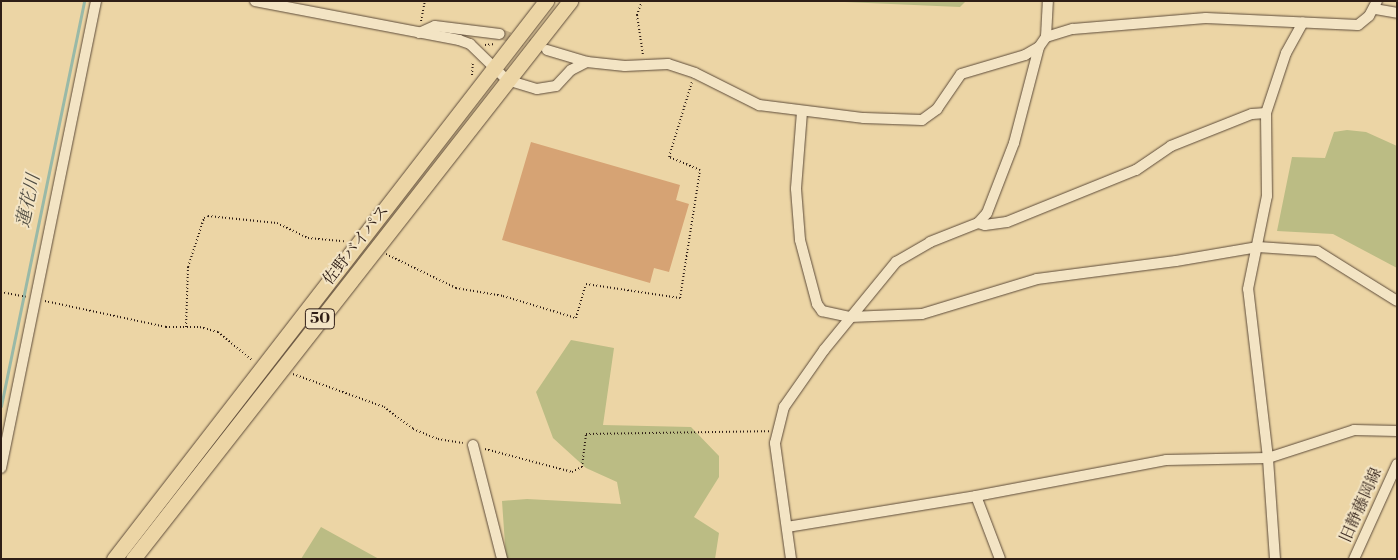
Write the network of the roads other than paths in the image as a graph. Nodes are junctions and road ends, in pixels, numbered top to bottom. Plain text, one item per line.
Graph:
1 (96, 1) edge
2 (254, 1) edge
3 (546, 1) edge
4 (570, 1) edge
5 (1048, 1) edge
6 (1376, 5) edge
7 (1397, 13) edge
8 (1303, 22) junction
9 (418, 33) junction
10 (500, 34) tunnel mouth
11 (1046, 37) junction
12 (1039, 47) junction
13 (547, 50) tunnel mouth
14 (586, 62) junction
15 (493, 66) junction
16 (507, 80) junction
17 (802, 112) junction
18 (1266, 113) junction
19 (978, 223) junction
20 (1258, 247) junction
21 (1397, 301) edge
22 (850, 317) junction
23 (1397, 431) edge
24 (473, 445) road end
25 (1268, 458) junction
26 (1397, 464) edge
27 (1, 468) edge
28 (976, 496) junction
29 (787, 527) junction
30 (114, 559) edge
31 (133, 559) edge
32 (502, 559) edge
33 (791, 559) edge
34 (1000, 559) edge
35 (1275, 559) edge
36 (1354, 559) edge

1 - 27 street
2 - 9 street
3 - 15 highway, 佐野バイパス / 50
4 - 16 highway, 佐野バイパス / 50
5 - 11 street
6 - 7 street
6 - 8 street
8 - 11 street
8 - 18 street
9 - 10 street
9 - 15 street
11 - 12 street
12 - 17 street
12 - 19 street
13 - 14 street
14 - 16 street
14 - 17 street
15 - 16 street
15 - 30 highway, 佐野バイパス / 50
16 - 31 highway, 佐野バイパス / 50
17 - 22 street
18 - 19 street
18 - 20 street
19 - 22 street
20 - 21 street
20 - 22 street
20 - 25 street
22 - 29 street
23 - 25 street
24 - 32 street
25 - 28 street
25 - 35 street
26 - 36 street, 旧静藤岡線
28 - 29 street
28 - 34 street
29 - 33 street

